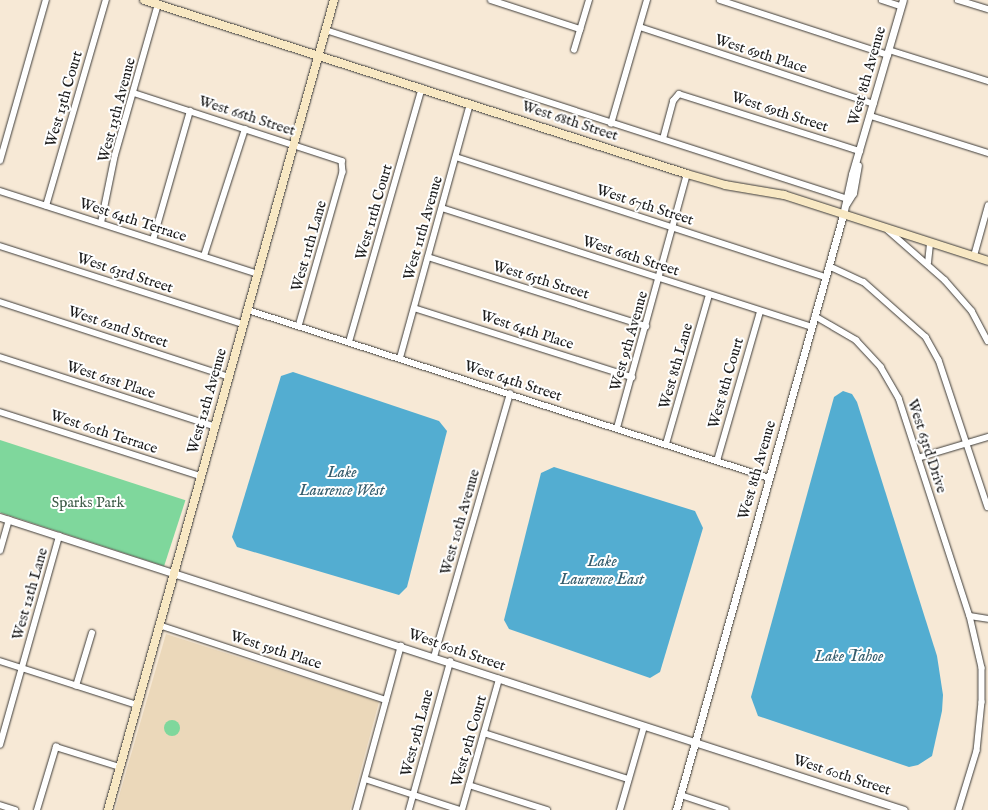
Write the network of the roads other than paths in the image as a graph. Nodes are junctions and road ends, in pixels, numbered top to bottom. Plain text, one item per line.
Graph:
1 (46, 0) edge
2 (106, 0) edge
3 (334, 0) edge
4 (491, 0) edge
5 (589, 0) edge
6 (647, 0) edge
7 (720, 0) edge
8 (882, 0) edge
9 (958, 0) edge
10 (148, 1) edge
11 (902, 3) edge
12 (158, 4) junction
13 (988, 9) edge
14 (640, 27) junction
15 (580, 29) junction
16 (326, 30) junction
17 (574, 50) dead end
18 (889, 52) junction
19 (318, 56) junction
20 (988, 81) edge
21 (422, 88) junction
22 (134, 93) junction
23 (470, 104) junction
24 (874, 104) junction
25 (190, 111) junction
26 (871, 116) junction
27 (611, 124) junction
28 (245, 129) junction
29 (663, 139) junction
30 (294, 144) junction
31 (860, 151) junction
32 (988, 153) edge
33 (456, 157) junction
34 (0, 161) edge
35 (343, 172) joint
36 (687, 174) junction
37 (0, 191) edge
38 (846, 201) junction
39 (46, 206) junction
40 (988, 206) edge
41 (442, 208) junction
42 (843, 215) junction
43 (101, 223) junction
44 (672, 227) junction
45 (886, 229) junction
46 (153, 240) junction
47 (930, 243) junction
48 (0, 246) edge
49 (204, 256) junction
50 (974, 256) junction
51 (428, 258) junction
52 (988, 261) edge
53 (928, 263) junction
54 (829, 266) junction
55 (258, 274) junction
56 (826, 277) junction
57 (660, 278) junction
58 (709, 295) junction
59 (0, 302) edge
60 (414, 308) junction
61 (248, 310) junction
62 (760, 312) junction
63 (815, 316) junction
64 (243, 324) junction
65 (300, 326) junction
66 (646, 326) junction
67 (812, 327) junction
68 (988, 341) edge
69 (349, 342) junction
70 (0, 357) edge
71 (400, 358) junction
72 (229, 376) junction
73 (632, 377) junction
74 (510, 394) junction
75 (0, 412) edge
76 (214, 426) junction
77 (618, 428) junction
78 (988, 436) edge
79 (968, 443) junction
80 (666, 444) junction
81 (918, 458) junction
82 (717, 461) junction
83 (201, 476) junction
84 (769, 478) junction
85 (988, 507) edge
86 (0, 517) edge
87 (9, 520) junction
88 (59, 536) junction
89 (0, 552) edge
90 (173, 574) junction
91 (970, 616) junction
92 (988, 619) edge
93 (159, 625) junction
94 (92, 633) dead end
95 (401, 646) junction
96 (434, 657) junction
97 (0, 661) edge
98 (450, 662) junction
99 (22, 669) junction
100 (499, 679) junction
101 (76, 686) junction
102 (386, 700) junction
103 (137, 705) junction
104 (644, 727) junction
105 (484, 733) junction
106 (695, 742) junction
107 (0, 745) edge
108 (120, 767) junction
109 (365, 779) junction
110 (628, 780) junction
111 (469, 785) junction
112 (413, 795) junction
113 (681, 795) junction
114 (0, 805) edge
115 (15, 810) edge
116 (37, 810) edge
117 (108, 810) edge
118 (356, 810) edge
119 (409, 810) edge
120 (461, 810) edge
121 (547, 810) edge
122 (620, 810) edge
123 (676, 810) edge
124 (726, 810) edge
125 (904, 810) edge
126 (959, 810) edge

1 - 34 street
2 - 39 street, West 13th Court
3 - 16 main road, West 12th Avenue
4 - 15 street
5 - 15 street
6 - 14 street
7 - 18 street
8 - 11 street
9 - 13 street
10 - 12 main road, West 68th Street
11 - 18 street, West 8th Avenue
12 - 19 main road, West 68th Street
12 - 22 street, West 13th Avenue
14 - 24 street, West 69th Place
14 - 27 street
15 - 17 street
16 - 19 main road, West 12th Avenue
16 - 27 street, West 68th Street
18 - 20 street
18 - 24 street, West 8th Avenue
19 - 21 main road, West 68th Street
19 - 30 main road, West 12th Avenue
21 - 23 main road, West 68th Street
21 - 69 street, West 11th Court
22 - 25 street, West 66th Street
22 - 43 street, West 13th Avenue
23 - 33 street, West 11th Avenue
23 - 36 main road, West 68th Street
24 - 26 street, West 8th Avenue
25 - 28 street, West 66th Street
25 - 46 street
26 - 31 street, West 8th Avenue
26 - 32 street
27 - 29 street, West 68th Street
28 - 30 street, West 66th Street
28 - 49 street
29 - 31 street, West 69th Street
29 - 38 street, West 68th Street
30 - 35 street, West 66th Street
30 - 55 main road, West 12th Avenue
31 - 38 street, West 8th Avenue
33 - 41 street, West 11th Avenue
33 - 44 street, West 67th Street
35 - 65 street, West 11th Lane
36 - 42 main road, West 68th Street
36 - 44 street, West 9th Avenue
37 - 39 street, West 64th Terrace
38 - 42 street, West 8th Avenue
39 - 43 street, West 64th Terrace
40 - 50 street
41 - 51 street, West 11th Avenue
41 - 57 street, West 66th Street
42 - 45 main road, West 68th Street
42 - 54 street, West 8th Avenue
43 - 46 street, West 64th Terrace
44 - 56 street, West 67th Street
44 - 57 street, West 9th Avenue
45 - 47 main road, West 68th Street
45 - 53 street
46 - 49 street, West 64th Terrace
47 - 50 main road, West 68th Street
47 - 53 street
48 - 64 street, West 63rd Street
49 - 55 street, West 64th Terrace
50 - 52 main road, West 68th Street
51 - 60 street, West 11th Avenue
51 - 66 street, West 65th Street
53 - 68 street
54 - 56 street, West 8th Avenue
54 - 79 street
55 - 61 main road, West 12th Avenue
56 - 63 street, West 8th Avenue
57 - 58 street, West 66th Street
57 - 66 street, West 9th Avenue
58 - 62 street, West 66th Street
58 - 80 street, West 8th Lane
59 - 72 street, West 62nd Street
60 - 71 street, West 11th Avenue
60 - 73 street, West 64th Place
61 - 64 main road, West 12th Avenue
61 - 65 street, West 64th Street
62 - 67 street, West 66th Street
62 - 82 street, West 8th Court
63 - 67 street, West 8th Avenue
63 - 81 street, West 63rd Drive
64 - 72 main road, West 12th Avenue
65 - 69 street, West 64th Street
66 - 73 street, West 9th Avenue
67 - 84 street, West 8th Avenue
69 - 71 street, West 64th Street
70 - 76 street, West 61st Place
71 - 74 street, West 64th Street
72 - 76 main road, West 12th Avenue
73 - 77 street, West 9th Avenue
74 - 77 street, West 64th Street
74 - 96 street, West 10th Avenue
75 - 83 street, West 60th Terrace
76 - 83 main road, West 12th Avenue
77 - 80 street, West 64th Street
78 - 79 street
79 - 81 street
79 - 85 street
80 - 82 street, West 64th Street
81 - 91 street, West 63rd Drive
82 - 84 street, West 64th Street
83 - 90 main road, West 12th Avenue
84 - 106 street, West 8th Avenue
86 - 87 street, West 60th Street
87 - 88 street, West 60th Street
87 - 89 street
88 - 90 street, West 60th Street
88 - 99 street, West 12th Lane
90 - 93 main road, West 12th Avenue
90 - 95 street, West 60th Street
91 - 92 street
91 - 126 street, West 63rd Drive
93 - 102 street, West 59th Place
93 - 103 main road, West 12th Avenue
94 - 101 street
95 - 96 street, West 60th Street
95 - 102 street
96 - 98 street, West 60th Street
97 - 99 street
98 - 100 street, West 60th Street
98 - 112 street, West 9th Lane
99 - 101 street
99 - 107 street, West 12th Lane
100 - 104 street, West 60th Street
100 - 105 street, West 9th Court
101 - 103 street
102 - 109 street
103 - 108 main road, West 12th Avenue
104 - 106 street, West 60th Street
104 - 110 street
105 - 110 street
105 - 111 street, West 9th Court
106 - 113 street, West 8th Avenue
106 - 125 street, West 60th Street
108 - 116 street
108 - 117 main road, West 12th Avenue
109 - 112 street
109 - 118 street
110 - 122 street
111 - 120 street, West 9th Court
111 - 121 street
112 - 119 street, West 9th Lane
112 - 120 street
113 - 123 street, West 8th Avenue
113 - 124 street
114 - 115 street

